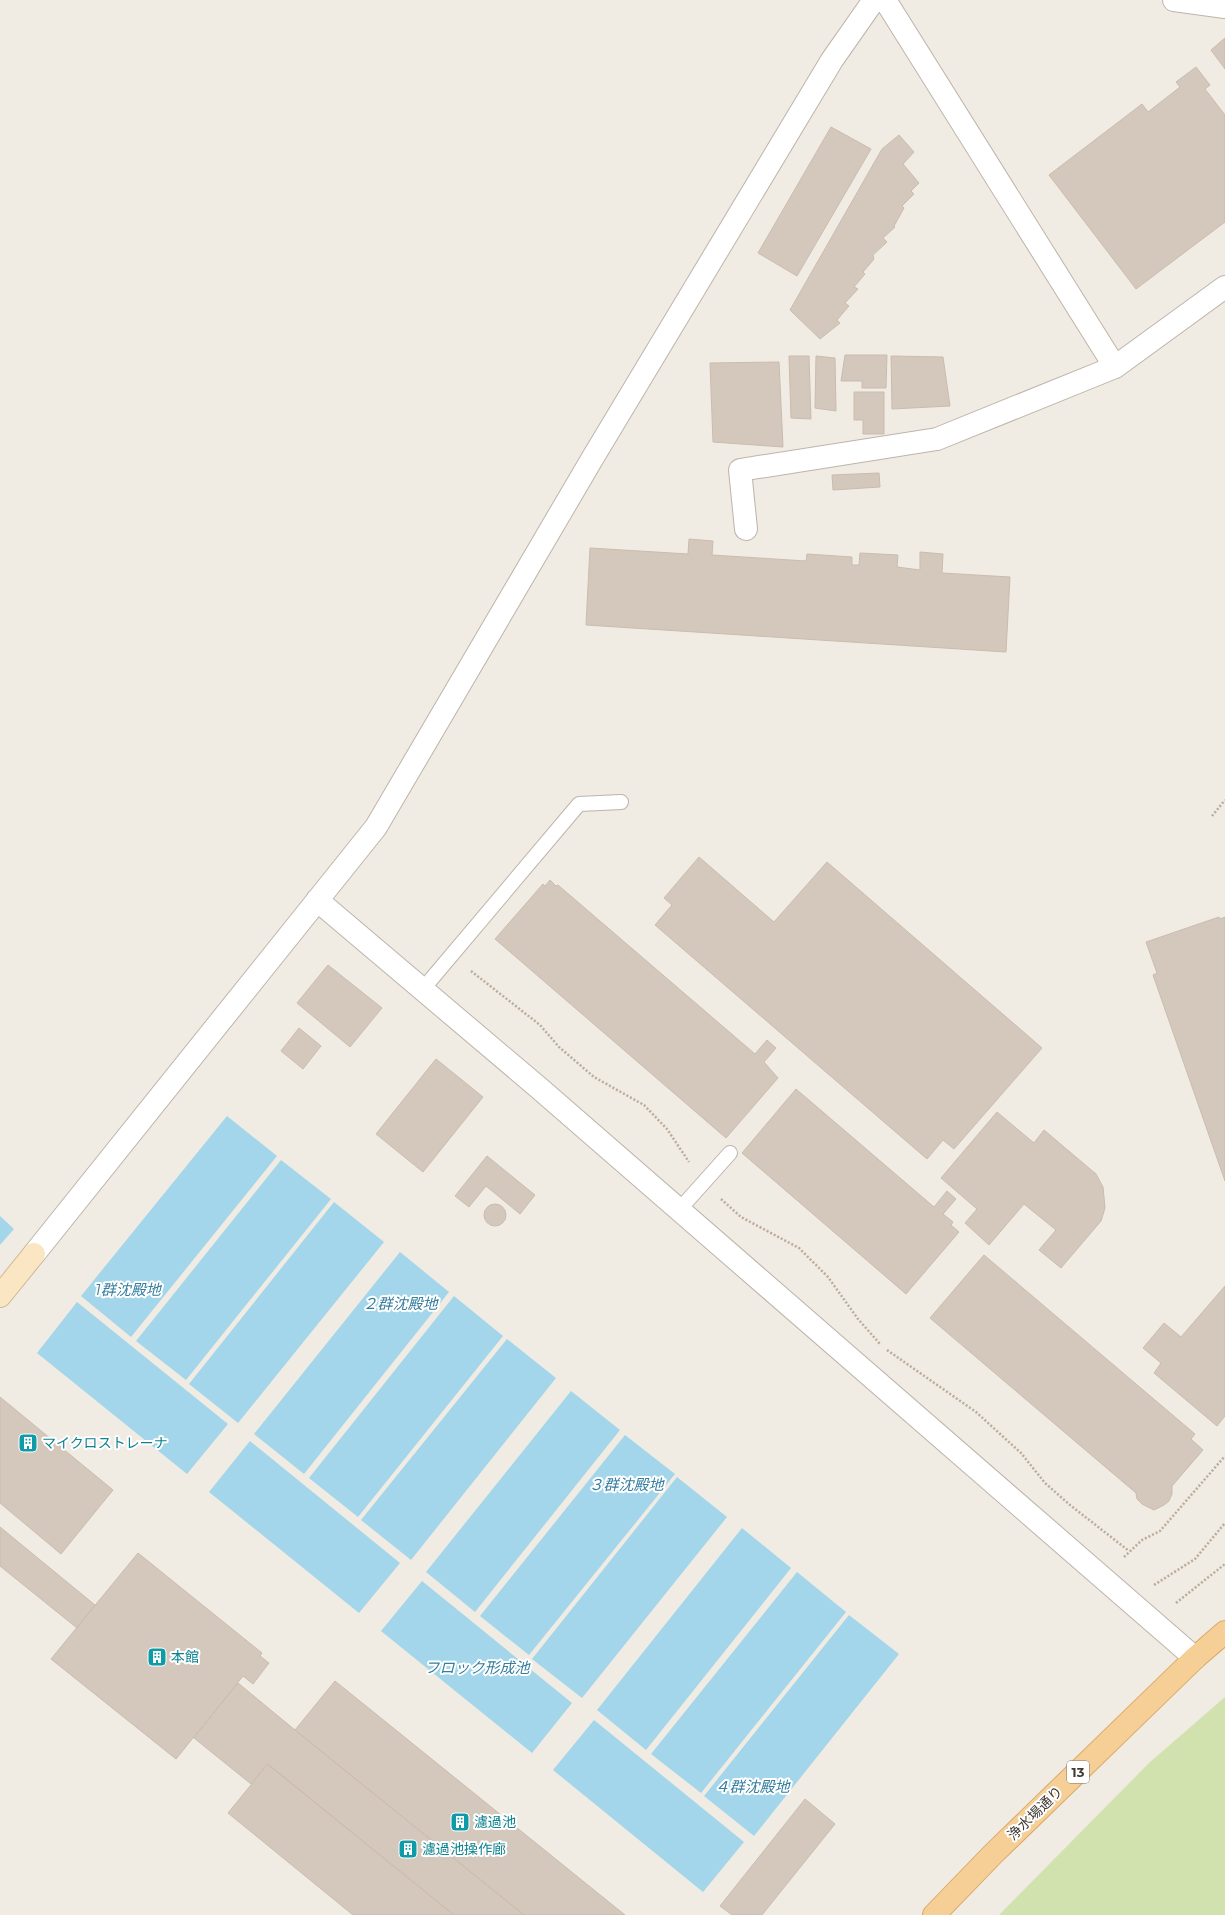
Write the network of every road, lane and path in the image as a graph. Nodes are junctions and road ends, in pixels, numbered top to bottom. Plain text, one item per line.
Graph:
1 (874, 0) edge
2 (885, 0) edge
3 (1174, 0) edge
4 (1225, 7) edge
5 (1225, 287) edge
6 (1115, 367) junction
7 (746, 529) dead end
8 (1225, 800) edge
9 (621, 802) dead end
10 (1212, 816) dead end
11 (317, 900) junction
12 (451, 956) junction
13 (423, 989) junction
14 (730, 1153) dead end
15 (704, 1182) junction
16 (679, 1210) junction
17 (0, 1296) edge
18 (1225, 1456) edge
19 (1225, 1523) edge
20 (1128, 1551) junction
21 (1225, 1564) edge
22 (1106, 1580) junction
23 (1155, 1584) junction
24 (1160, 1589) dead end
25 (1170, 1598) dead end
26 (1136, 1606) junction
27 (1225, 1632) edge
28 (1195, 1658) junction
29 (934, 1915) edge

1 - 11 street
2 - 6 street
3 - 4 street
5 - 6 street
6 - 7 street
8 - 10 path
9 - 12 lane
11 - 13 street
11 - 17 street
12 - 13 lane
12 - 15 path
13 - 16 street
14 - 15 lane
15 - 16 lane
15 - 20 path
16 - 22 street
18 - 20 path
19 - 23 path
20 - 22 path
21 - 25 path
22 - 26 street
23 - 24 path
23 - 26 path
26 - 28 street
27 - 28 main road, 浄水場通り / 13
28 - 29 main road, 浄水場通り / 13

